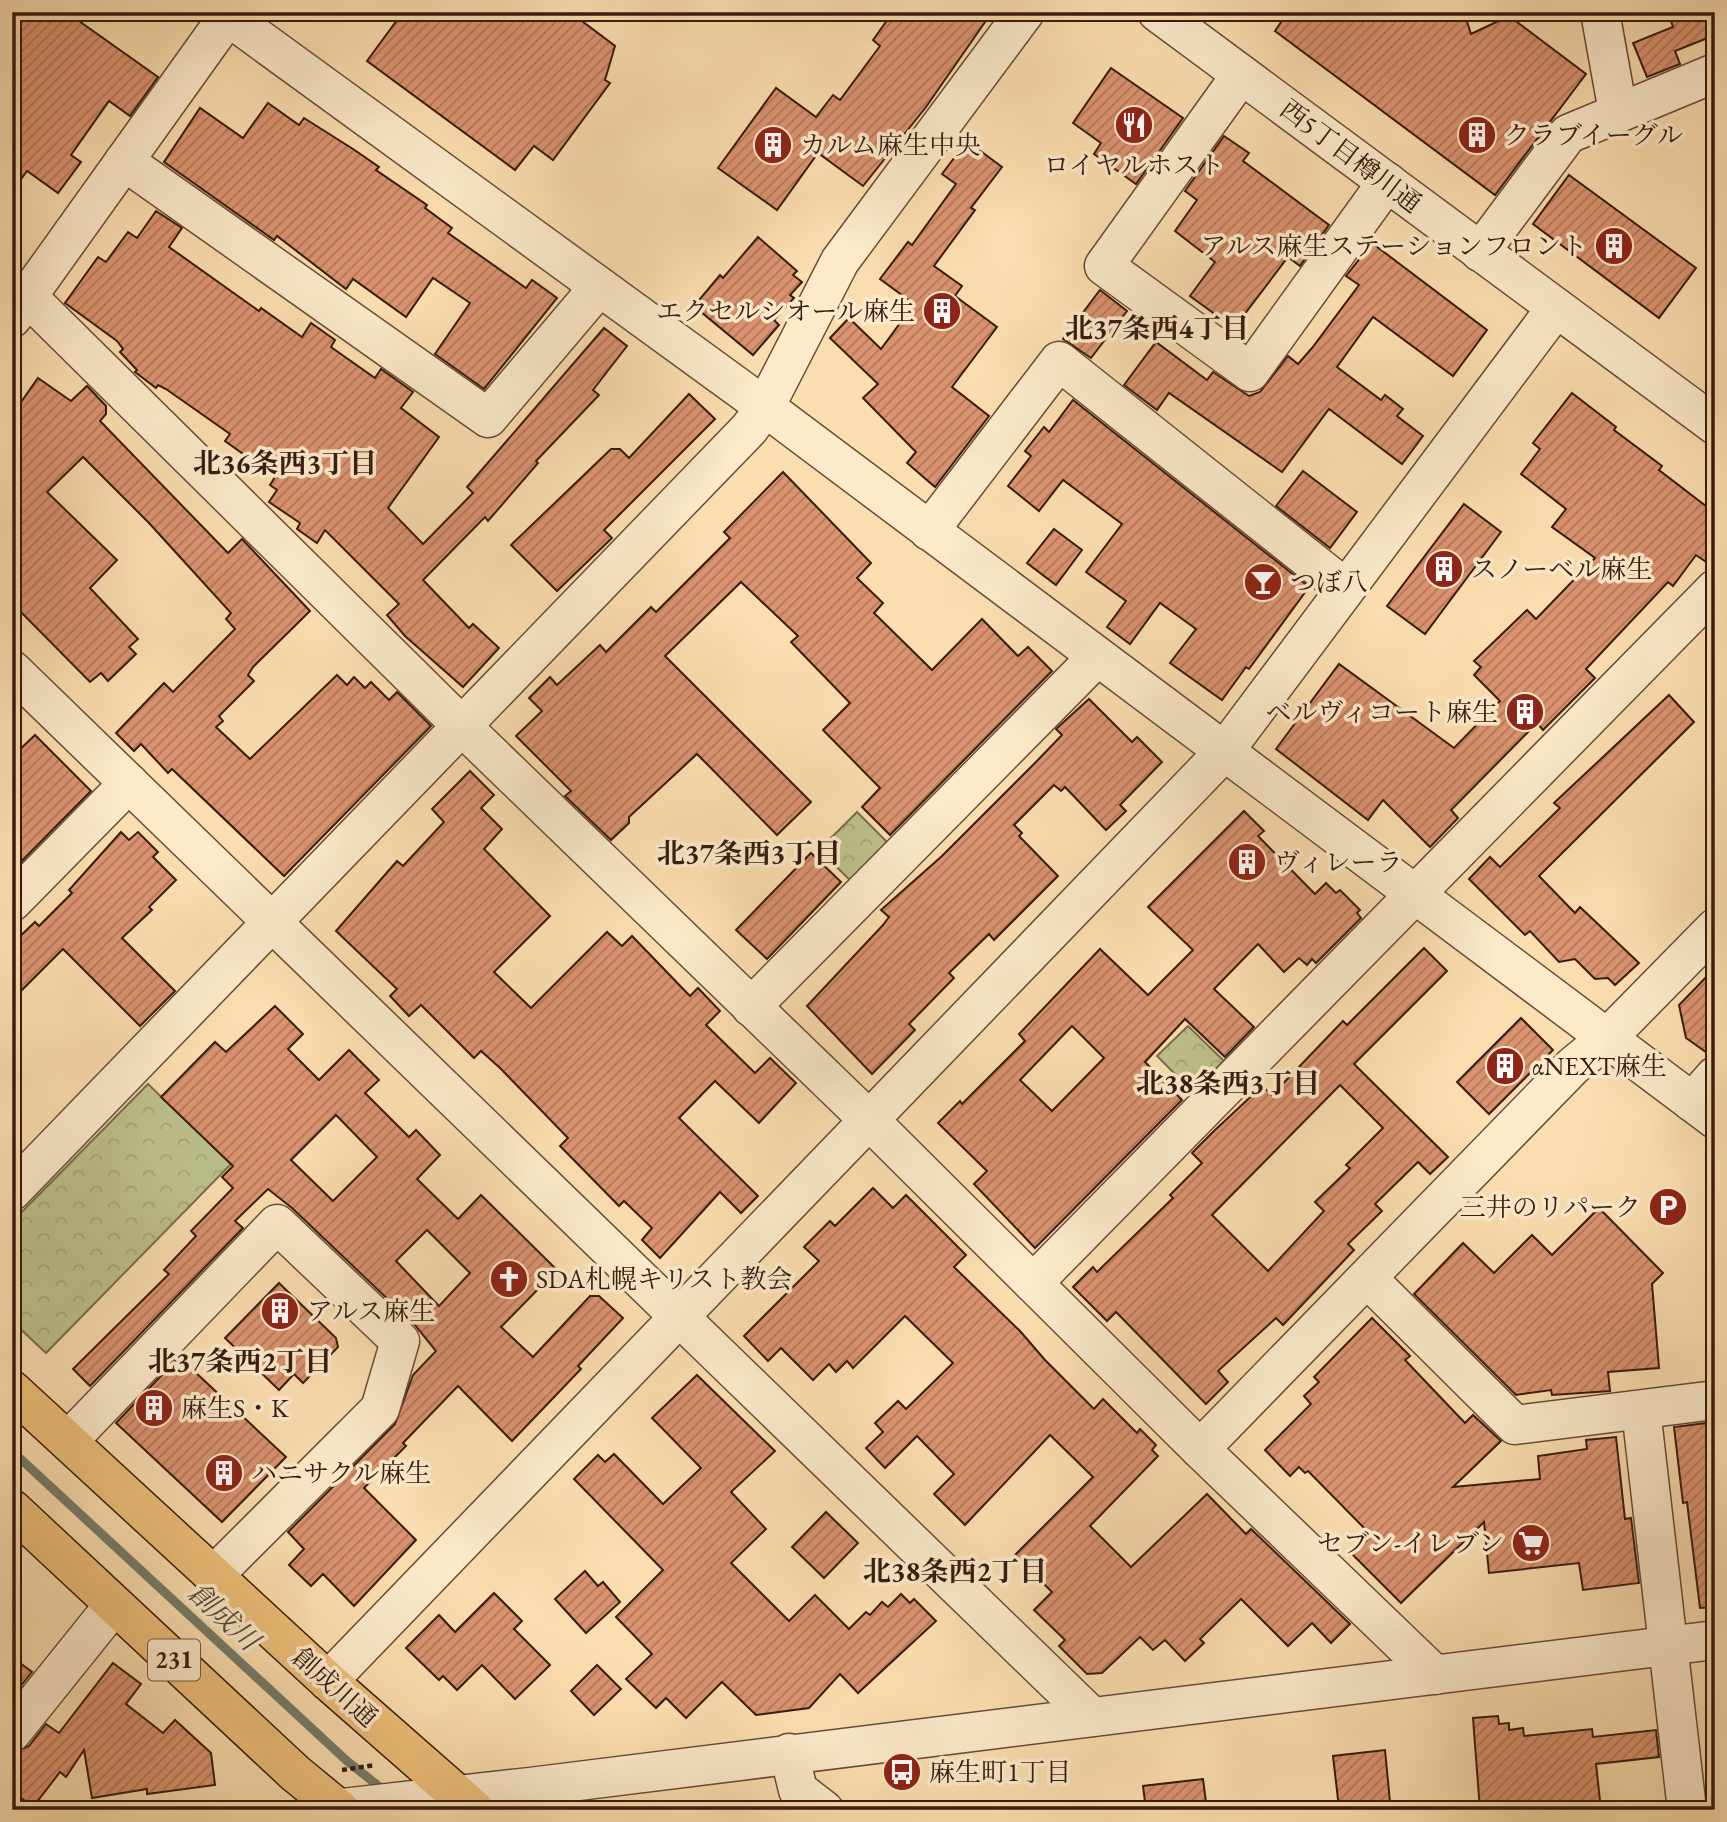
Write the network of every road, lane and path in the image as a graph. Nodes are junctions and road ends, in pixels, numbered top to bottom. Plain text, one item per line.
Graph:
1 (1025, 12) edge
2 (1157, 12) edge
3 (1600, 12) edge
4 (227, 14) edge
5 (1715, 73) edge
6 (1241, 75) junction
7 (1618, 112) junction
8 (124, 161) junction
9 (1387, 183) junction
10 (1480, 252) junction
11 (599, 287) junction
12 (20, 308) edge
13 (1556, 308) junction
14 (765, 407) junction
15 (1715, 425) edge
16 (929, 531) junction
17 (1346, 588) junction
18 (1715, 589) edge
19 (1097, 657) junction
20 (18, 688) edge
21 (461, 725) junction
22 (1223, 753) junction
23 (129, 783) junction
24 (1415, 895) junction
25 (12, 902) edge
26 (271, 922) junction
27 (1715, 928) edge
28 (751, 1007) junction
29 (1607, 1038) junction
30 (1707, 1099) edge
31 (869, 1120) junction
32 (12, 1191) edge
33 (1368, 1279) junction
34 (1033, 1283) junction
35 (679, 1318) junction
36 (12, 1391) edge
37 (1715, 1400) edge
38 (1641, 1410) junction
39 (68, 1441) junction
40 (1200, 1449) junction
41 (12, 1509) edge
42 (214, 1575) junction
43 (114, 1605) junction
44 (1715, 1640) edge
45 (1667, 1646) junction
46 (1435, 1675) junction
47 (328, 1681) junction
48 (1093, 1717) junction
49 (12, 1732) edge
50 (789, 1753) junction
51 (378, 1764) dead end
52 (334, 1800) edge
53 (466, 1802) edge
54 (824, 1810) edge
55 (1687, 1810) edge

1 - 14 street
2 - 6 street, 西5丁目樽川通
3 - 7 street
4 - 8 street
4 - 11 street
5 - 7 street
6 - 9 street, 西5丁目樽川通
6 - 9 street
7 - 10 street
8 - 11 street
8 - 12 street
9 - 10 street, 西5丁目樽川通
10 - 13 street, 西5丁目樽川通
11 - 14 street
12 - 21 street
13 - 15 street, 西5丁目樽川通
13 - 17 street
14 - 16 street
14 - 21 street
16 - 17 street
16 - 19 street
17 - 22 street
18 - 24 street
19 - 22 street
19 - 28 street
20 - 23 street
21 - 26 street
21 - 28 street
22 - 24 street
22 - 31 street
23 - 25 street
23 - 26 street
24 - 29 street
24 - 34 street
26 - 32 street
26 - 35 street
27 - 29 street
28 - 31 street
29 - 30 street
29 - 33 street
31 - 34 street
31 - 35 street
33 - 38 street
33 - 40 street
34 - 40 street
35 - 47 street
35 - 48 street
36 - 39 highway, 創成川通
37 - 38 street
38 - 45 street
39 - 42 highway, 創成川通
39 - 42 street
40 - 46 street
41 - 43 highway, 231
42 - 47 highway, 創成川通
43 - 49 street
43 - 52 highway, 231
44 - 45 street
45 - 46 street
45 - 55 street
46 - 48 street
47 - 53 highway, 創成川通
48 - 50 street
50 - 53 street
50 - 54 street
51 - 52 path
52 - 53 street

